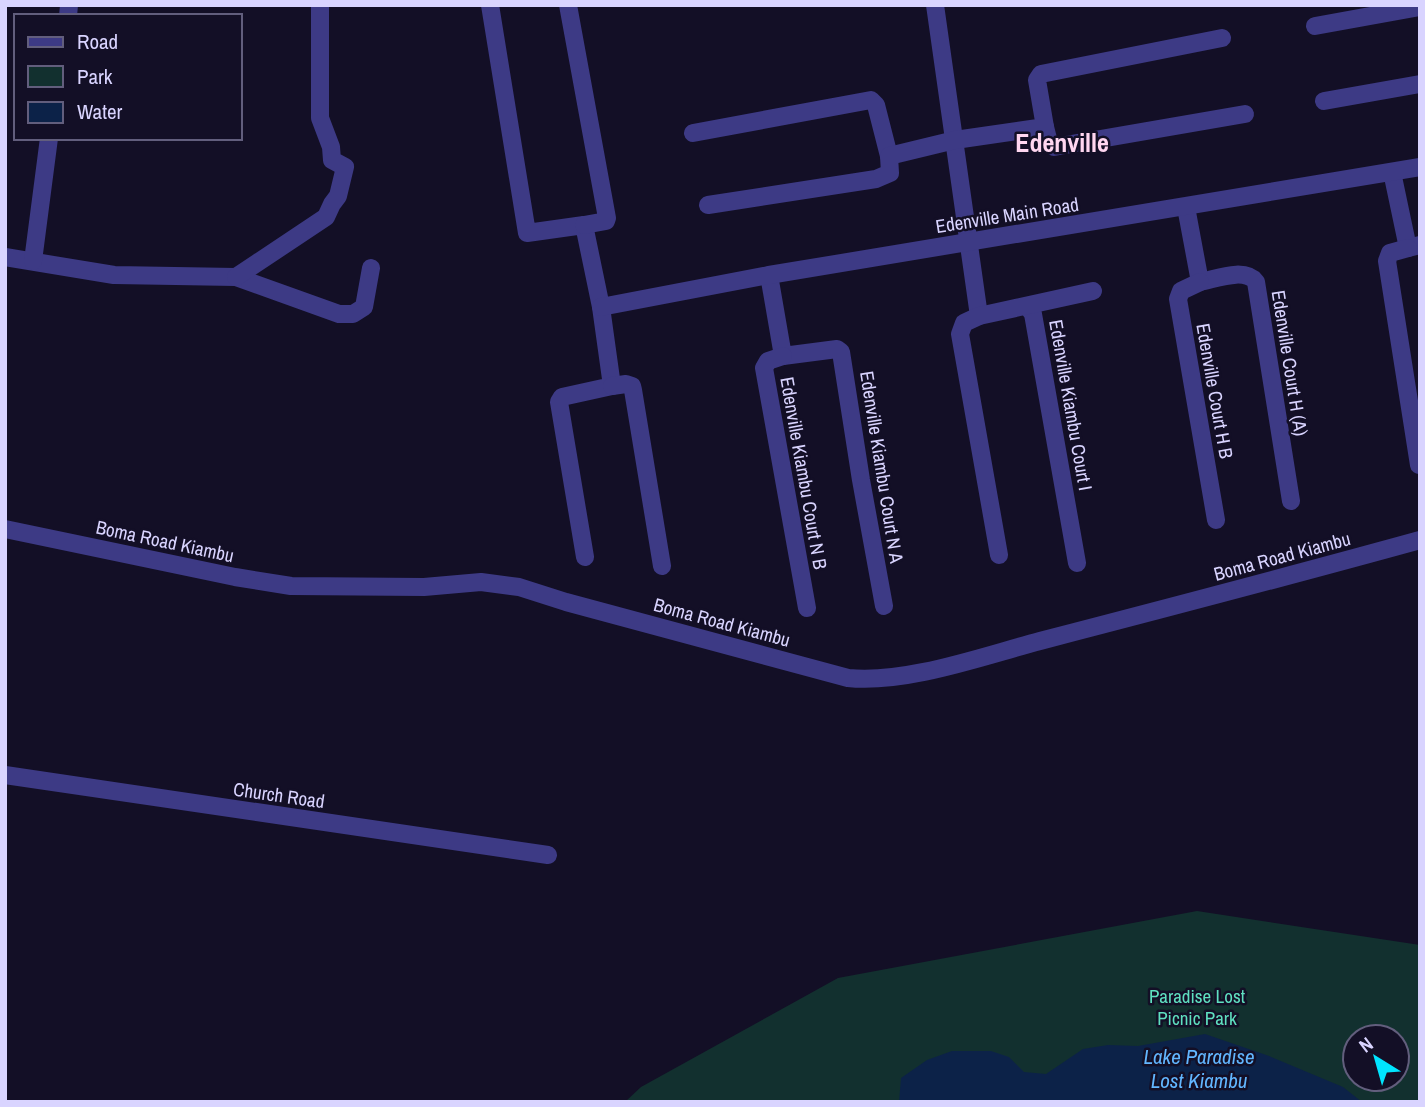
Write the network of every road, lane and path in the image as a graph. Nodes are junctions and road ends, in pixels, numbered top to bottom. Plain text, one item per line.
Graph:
1 (320, 5) edge
2 (490, 5) edge
3 (568, 5) edge
4 (935, 5) edge
5 (1420, 8) edge
6 (1315, 26) dead end
7 (1222, 38) dead end
8 (1420, 85) edge
9 (1324, 101) dead end
10 (1245, 114) dead end
11 (1045, 127) junction
12 (693, 133) dead end
13 (49, 140) edge
14 (955, 140) junction
15 (889, 156) junction
16 (1420, 167) edge
17 (1392, 172) junction
18 (708, 205) dead end
19 (1186, 207) junction
20 (584, 225) junction
21 (968, 243) junction
22 (1414, 247) edge
23 (5, 257) edge
24 (33, 261) junction
25 (371, 268) dead end
26 (769, 275) junction
27 (236, 278) junction
28 (1200, 282) junction
29 (1093, 292) dead end
30 (601, 307) junction
31 (1028, 307) junction
32 (979, 316) junction
33 (783, 356) junction
34 (612, 386) junction
35 (1419, 465) edge
36 (1291, 501) dead end
37 (1216, 520) dead end
38 (5, 529) edge
39 (1420, 540) edge
40 (999, 555) dead end
41 (585, 557) dead end
42 (1077, 563) dead end
43 (662, 566) dead end
44 (884, 606) dead end
45 (807, 608) dead end
46 (5, 775) edge
47 (548, 855) dead end

1 - 27 street
2 - 20 street
3 - 20 street
4 - 14 street
5 - 6 street
7 - 11 street
8 - 9 street
10 - 11 street
11 - 14 street
12 - 15 street
13 - 24 street
14 - 15 street
14 - 21 street
15 - 18 street
16 - 17 street, Edenville Main Road
17 - 19 street, Edenville Main Road
17 - 22 street
19 - 21 street, Edenville Main Road
19 - 28 street
20 - 30 street
21 - 26 street, Edenville Main Road
21 - 32 street
22 - 35 street
23 - 24 street
24 - 27 street
25 - 27 street
26 - 30 street, Edenville Main Road
26 - 33 street
28 - 36 street, Edenville Court H (A)
28 - 37 street, Edenville Court H B
29 - 31 street
30 - 34 street
31 - 32 street, Edenville Kiambu Court I
31 - 42 street, Edenville Kiambu Court I
32 - 40 street
33 - 44 street, Edenville Kiambu Court N A
33 - 45 street, Edenville Kiambu Court N B
34 - 41 street
34 - 43 street
38 - 39 street, Boma Road Kiambu
46 - 47 street, Church Road

